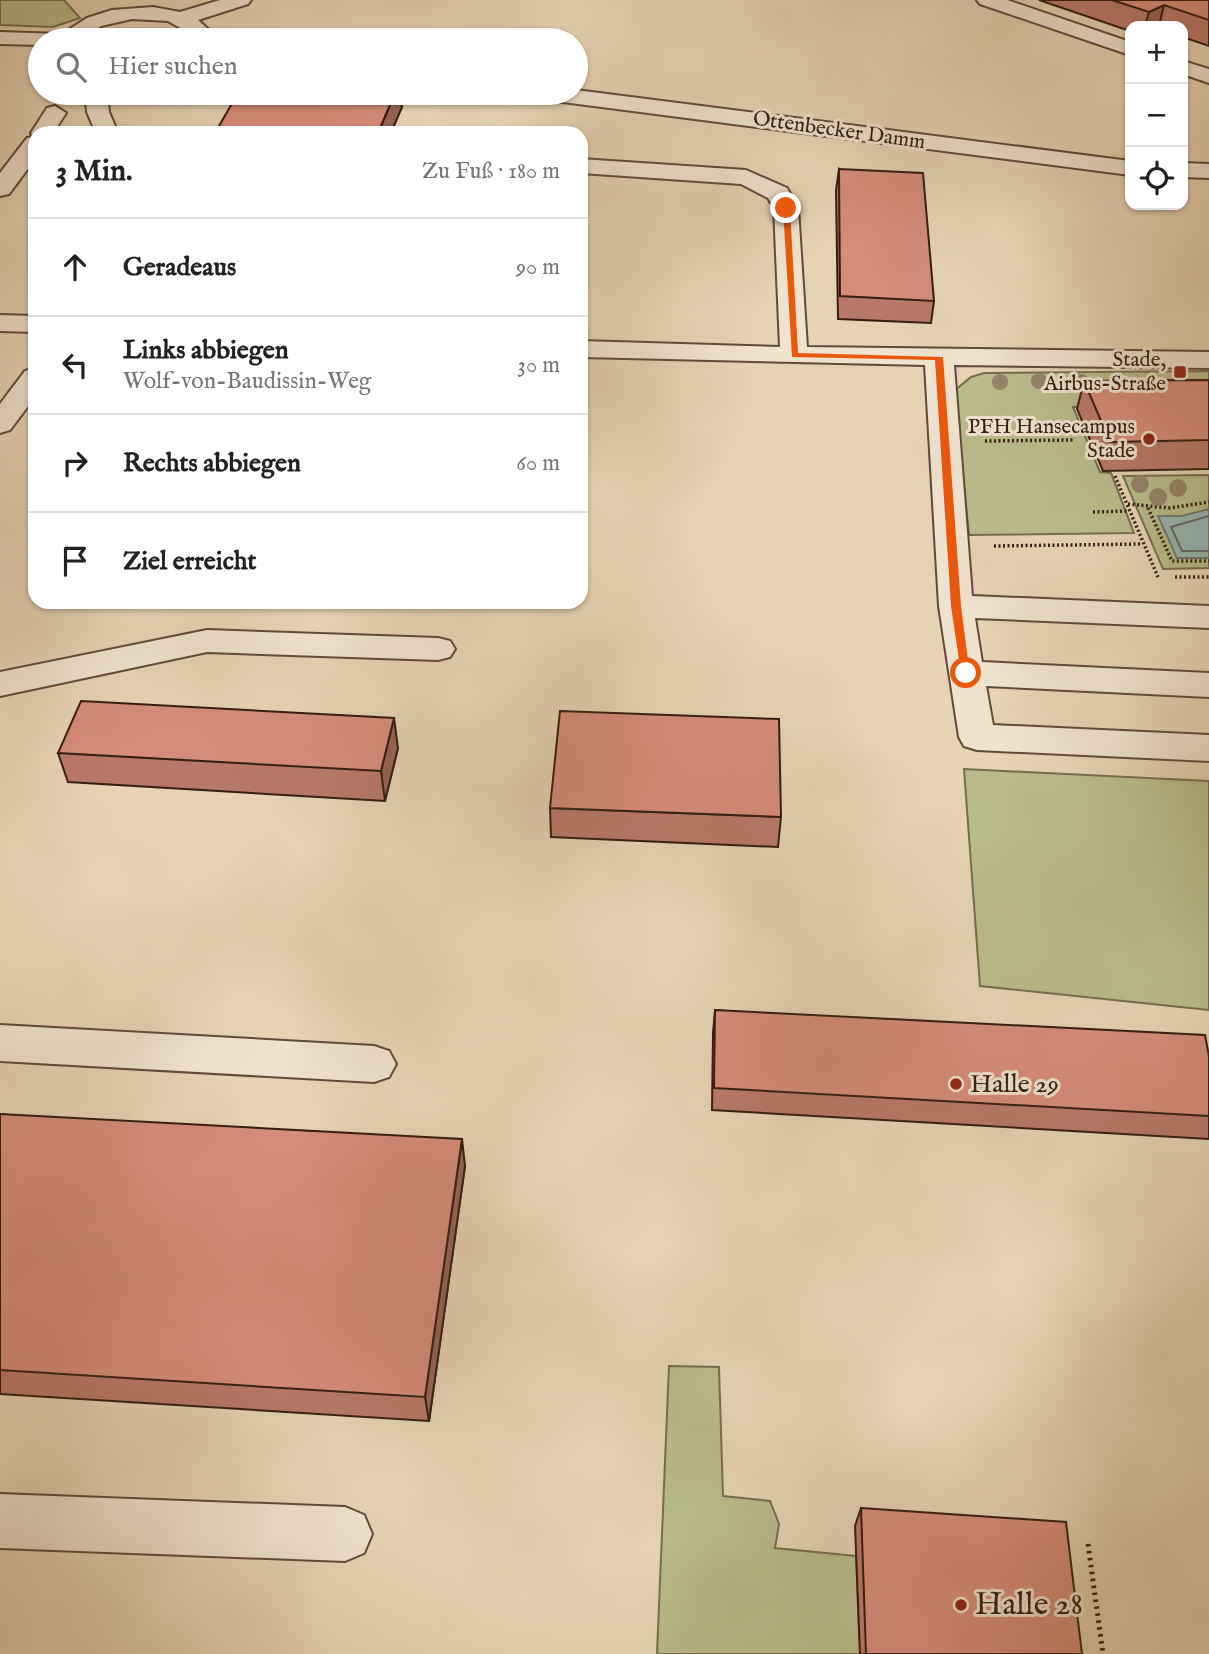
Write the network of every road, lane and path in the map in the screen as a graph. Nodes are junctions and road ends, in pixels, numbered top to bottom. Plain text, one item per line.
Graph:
1 (88, 0) edge
2 (241, 0) edge
3 (987, 0) edge
4 (105, 18) junction
5 (182, 18) junction
6 (82, 28) edge
7 (196, 28) edge
8 (0, 38) edge
9 (28, 39) edge
10 (1125, 47) edge
11 (1188, 69) edge
12 (1209, 76) edge
13 (588, 98) edge
14 (97, 105) edge
15 (55, 113) dead end
16 (47, 126) edge
17 (104, 126) edge
18 (28, 152) edge
19 (588, 166) edge
20 (1125, 167) edge
21 (1188, 170) edge
22 (1209, 171) edge
23 (0, 189) edge
24 (0, 323) edge
25 (28, 324) edge
26 (588, 349) edge
27 (794, 355) junction
28 (939, 357) junction
29 (1209, 360) edge
30 (28, 386) edge
31 (0, 424) edge
32 (1115, 476) edge
33 (1209, 502) edge
34 (1127, 504) junction
35 (1148, 508) junction
36 (1129, 511) junction
37 (1093, 512) dead end
38 (1142, 544) junction
39 (991, 547) dead end
40 (1209, 561) edge
41 (1144, 577) dead end
42 (1158, 577) junction
43 (1209, 577) edge
44 (956, 606) junction
45 (1209, 617) edge
46 (438, 649) dead end
47 (966, 673) junction
48 (0, 684) edge
49 (1209, 685) edge
50 (1209, 748) edge
51 (0, 1043) edge
52 (374, 1064) dead end
53 (0, 1521) edge
54 (345, 1534) dead end
55 (1088, 1544) dead end
56 (1103, 1654) edge

1 - 4 street
2 - 5 street
3 - 10 street
4 - 5 street
4 - 6 street
5 - 7 street
8 - 9 street
11 - 12 street
13 - 20 street, Ottenbecker Damm
14 - 17 street
15 - 16 street
18 - 23 street
19 - 27 street
21 - 22 street
24 - 25 street
26 - 27 street
27 - 28 street
28 - 29 street
28 - 44 street
30 - 31 street
32 - 34 path
33 - 35 path
34 - 35 path
34 - 36 path
35 - 40 path
36 - 37 path
36 - 38 path
38 - 39 path
38 - 42 path
41 - 42 path
42 - 43 path
44 - 45 street
44 - 47 street
46 - 48 street
47 - 49 street
47 - 50 street
51 - 52 street
53 - 54 street
55 - 56 path

